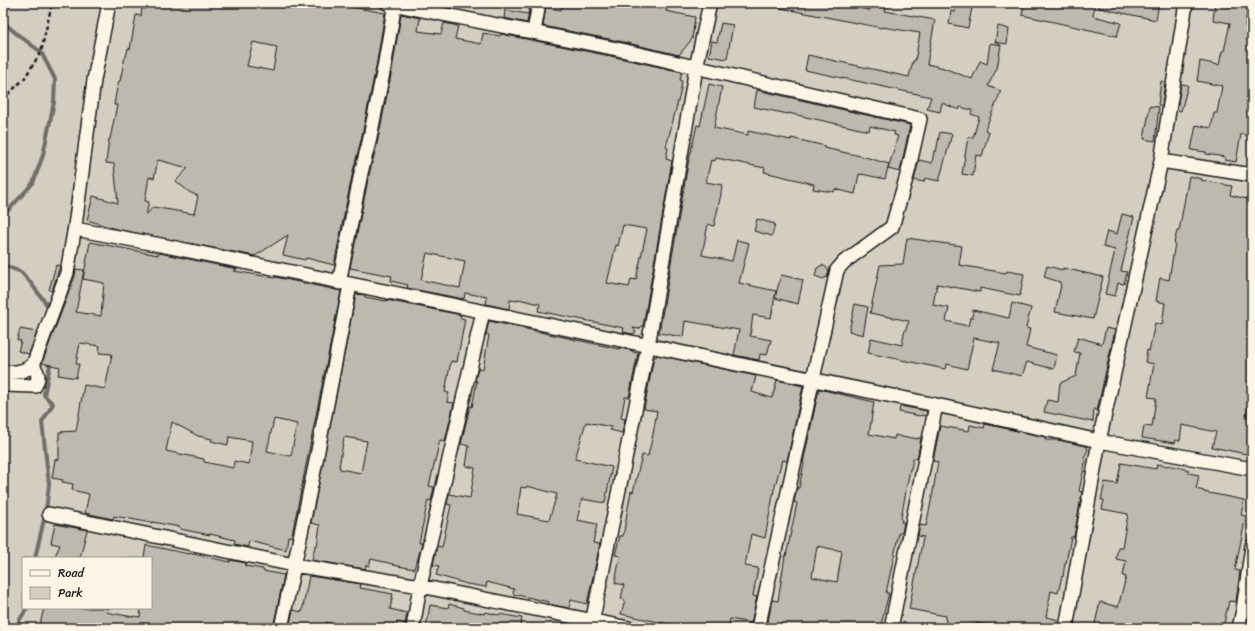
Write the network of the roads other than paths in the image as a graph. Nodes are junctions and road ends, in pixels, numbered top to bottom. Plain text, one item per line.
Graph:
1 (110, 3) edge
2 (392, 3) edge
3 (539, 3) edge
4 (710, 3) edge
5 (1186, 3) edge
6 (534, 32) junction
7 (696, 68) junction
8 (1160, 161) junction
9 (1252, 175) edge
10 (74, 229) junction
11 (345, 284) junction
12 (483, 312) junction
13 (648, 346) junction
14 (33, 365) junction
15 (3, 372) edge
16 (812, 380) junction
17 (3, 385) edge
18 (936, 405) junction
19 (1099, 441) junction
20 (1252, 469) edge
21 (48, 514) dead end
22 (1252, 546) edge
23 (294, 564) junction
24 (420, 586) junction
25 (592, 625) edge
26 (281, 628) edge
27 (413, 628) edge
28 (629, 628) edge
29 (758, 628) edge
30 (891, 628) edge
31 (1066, 628) edge
32 (1239, 628) edge

1 - 10 street
2 - 6 street
2 - 11 street
3 - 6 street
4 - 7 street
5 - 8 street
6 - 7 street
7 - 13 street
7 - 16 street
8 - 9 street
8 - 19 street
10 - 11 street
10 - 14 street
11 - 12 street
11 - 23 street
12 - 13 street
12 - 24 street
13 - 16 street
13 - 25 street
14 - 15 street
14 - 17 street
16 - 18 street
16 - 29 street
18 - 19 street
18 - 30 street
19 - 20 street
19 - 31 street
21 - 23 street
22 - 32 street
23 - 24 street
23 - 26 street
24 - 25 street
24 - 27 street
25 - 28 street

